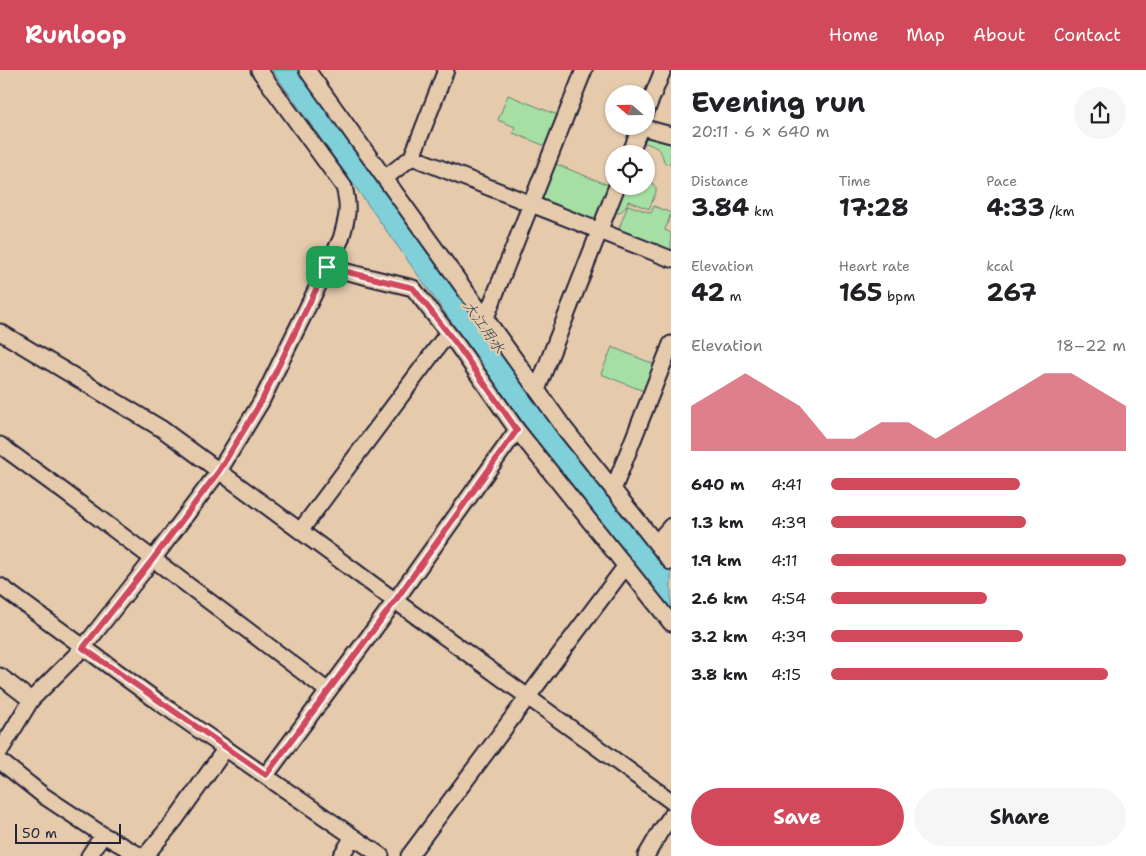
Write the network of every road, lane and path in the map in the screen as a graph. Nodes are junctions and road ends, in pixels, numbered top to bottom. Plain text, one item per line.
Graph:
1 (259, 70) edge
2 (446, 70) edge
3 (584, 70) edge
4 (663, 70) edge
5 (312, 73) edge
6 (655, 90) edge
7 (655, 131) edge
8 (671, 135) edge
9 (412, 157) junction
10 (385, 178) junction
11 (614, 195) edge
12 (531, 204) junction
13 (600, 231) junction
14 (671, 259) edge
15 (327, 267) junction
16 (485, 320) junction
17 (448, 333) junction
18 (2, 338) edge
19 (671, 344) edge
20 (537, 390) junction
21 (517, 430) junction
22 (0, 445) edge
23 (219, 471) junction
24 (614, 490) junction
25 (671, 526) edge
26 (300, 531) junction
27 (663, 544) edge
28 (153, 559) junction
29 (671, 562) edge
30 (625, 566) junction
31 (0, 586) edge
32 (395, 601) junction
33 (671, 623) edge
34 (83, 648) junction
35 (0, 676) edge
36 (328, 691) junction
37 (528, 697) junction
38 (31, 700) junction
39 (0, 721) edge
40 (14, 728) junction
41 (226, 748) junction
42 (0, 751) edge
43 (0, 761) edge
44 (266, 775) junction
45 (671, 801) edge
46 (671, 816) edge
47 (103, 835) junction
48 (353, 838) junction
49 (90, 856) edge
50 (141, 856) edge
51 (145, 856) edge
52 (341, 856) edge
53 (381, 856) edge
54 (409, 856) edge
55 (646, 856) edge

1 - 15 street
2 - 9 street
3 - 12 street
4 - 6 street
5 - 10 street
7 - 8 street
9 - 10 street
9 - 12 street
10 - 16 street
11 - 13 street
12 - 13 street
12 - 16 street
13 - 14 street
13 - 20 street
15 - 17 street
15 - 23 street
16 - 20 street
17 - 21 street
17 - 26 street
18 - 23 street
19 - 24 street
20 - 24 street
21 - 30 street
21 - 32 street
22 - 28 street
23 - 26 street
23 - 28 street
24 - 27 street
25 - 27 street
26 - 32 street
27 - 29 street
28 - 34 street
28 - 36 street
30 - 33 street
30 - 37 street
31 - 34 street
32 - 36 street
32 - 37 street
34 - 38 street
34 - 41 street
35 - 38 street
36 - 44 street
37 - 45 street
37 - 54 street
38 - 40 street
39 - 40 street
40 - 42 street
41 - 44 street
41 - 51 street
43 - 47 street
44 - 48 street
46 - 55 street
47 - 49 street
47 - 50 street
48 - 52 street
48 - 53 street

